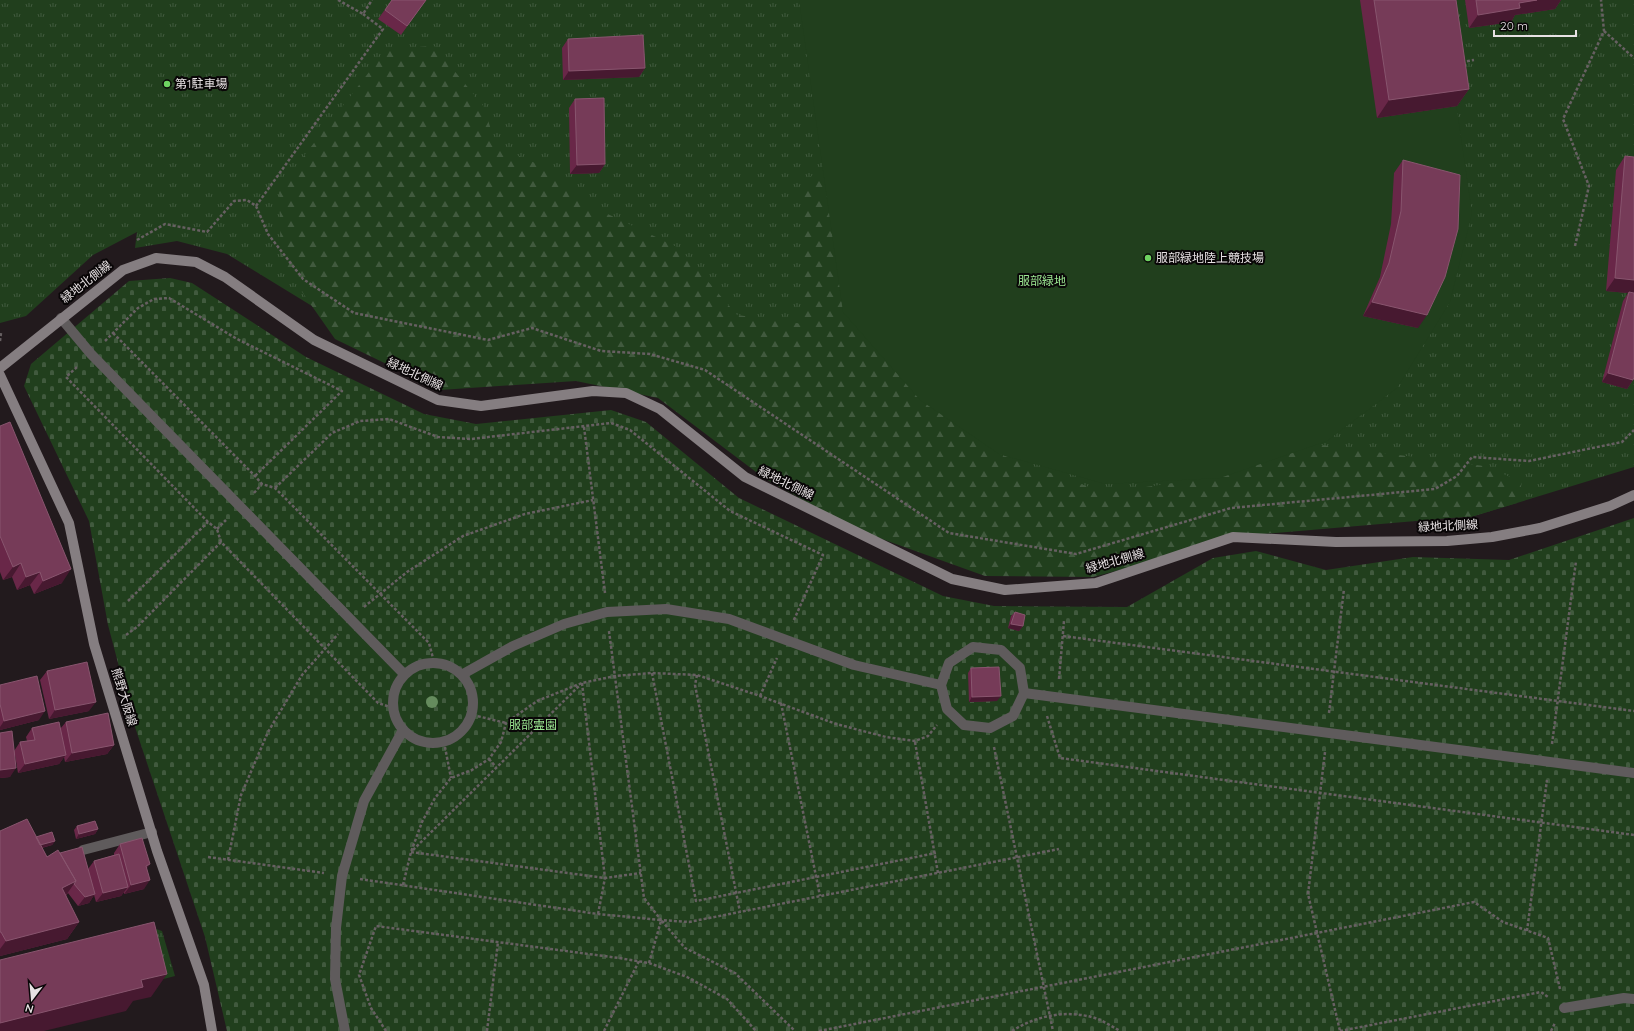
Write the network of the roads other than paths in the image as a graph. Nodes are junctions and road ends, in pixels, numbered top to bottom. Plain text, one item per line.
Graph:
1 (61, 318) junction
2 (0, 368) edge
3 (0, 375) edge
4 (1634, 495) edge
5 (404, 674) junction
6 (463, 674) junction
7 (941, 685) junction
8 (1024, 693) junction
9 (402, 730) junction
10 (1634, 773) edge
11 (152, 832) junction
12 (83, 850) edge
13 (1634, 999) edge
14 (1564, 1008) road end
15 (212, 1031) edge
16 (345, 1031) edge

1 - 2 street, 緑地北側線
1 - 4 street, 緑地北側線
1 - 5 lane
3 - 11 street, 熊野大阪線
5 - 6 lane
5 - 9 lane
6 - 7 lane
6 - 9 lane
7 - 8 lane
7 - 8 lane
8 - 10 lane
9 - 16 lane
11 - 12 lane
11 - 15 street, 熊野大阪線
13 - 14 lane

